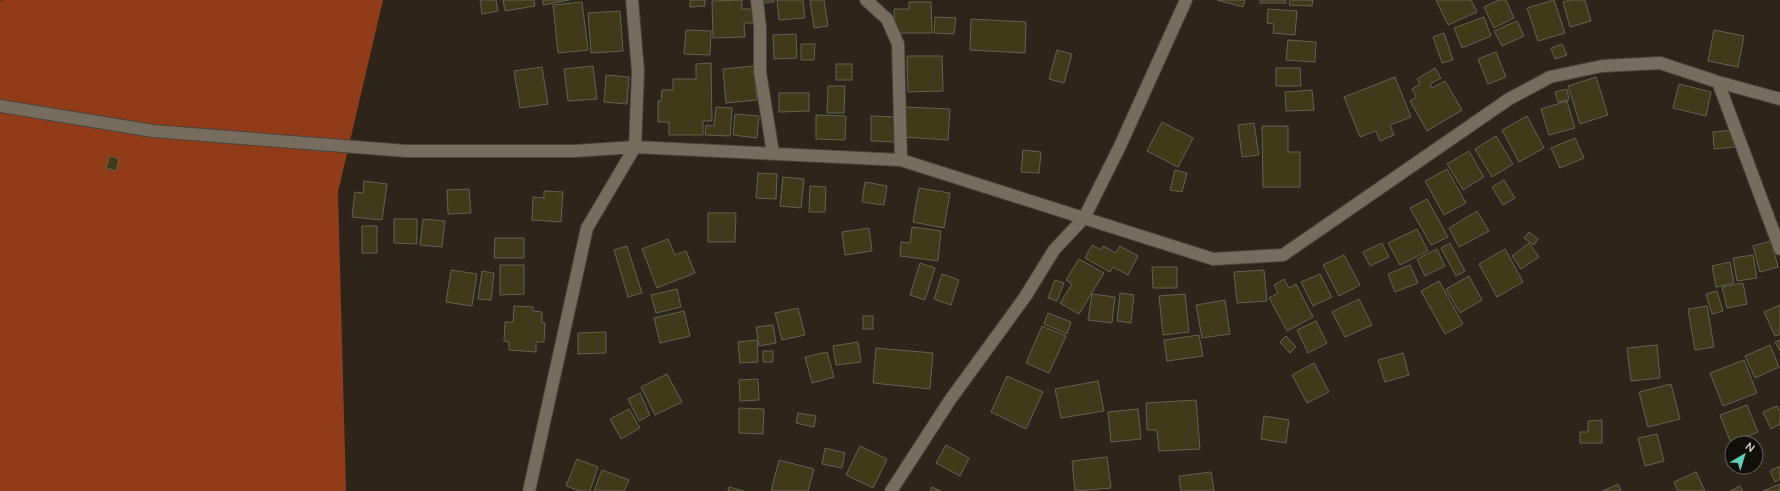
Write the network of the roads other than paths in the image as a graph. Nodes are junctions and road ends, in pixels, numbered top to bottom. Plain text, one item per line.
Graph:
1 (632, 0) edge
2 (757, 0) edge
3 (866, 0) edge
4 (1186, 0) edge
5 (1718, 82) junction
6 (1780, 98) edge
7 (0, 106) edge
8 (635, 147) junction
9 (773, 153) junction
10 (901, 160) junction
11 (1084, 218) junction
12 (1780, 249) edge
13 (529, 491) edge
14 (891, 491) edge

1 - 8 street
2 - 9 street
3 - 10 street
4 - 11 street
5 - 6 street
5 - 11 street
5 - 12 street
7 - 8 street
8 - 9 street
8 - 13 street
9 - 10 street
10 - 11 street
11 - 14 street

